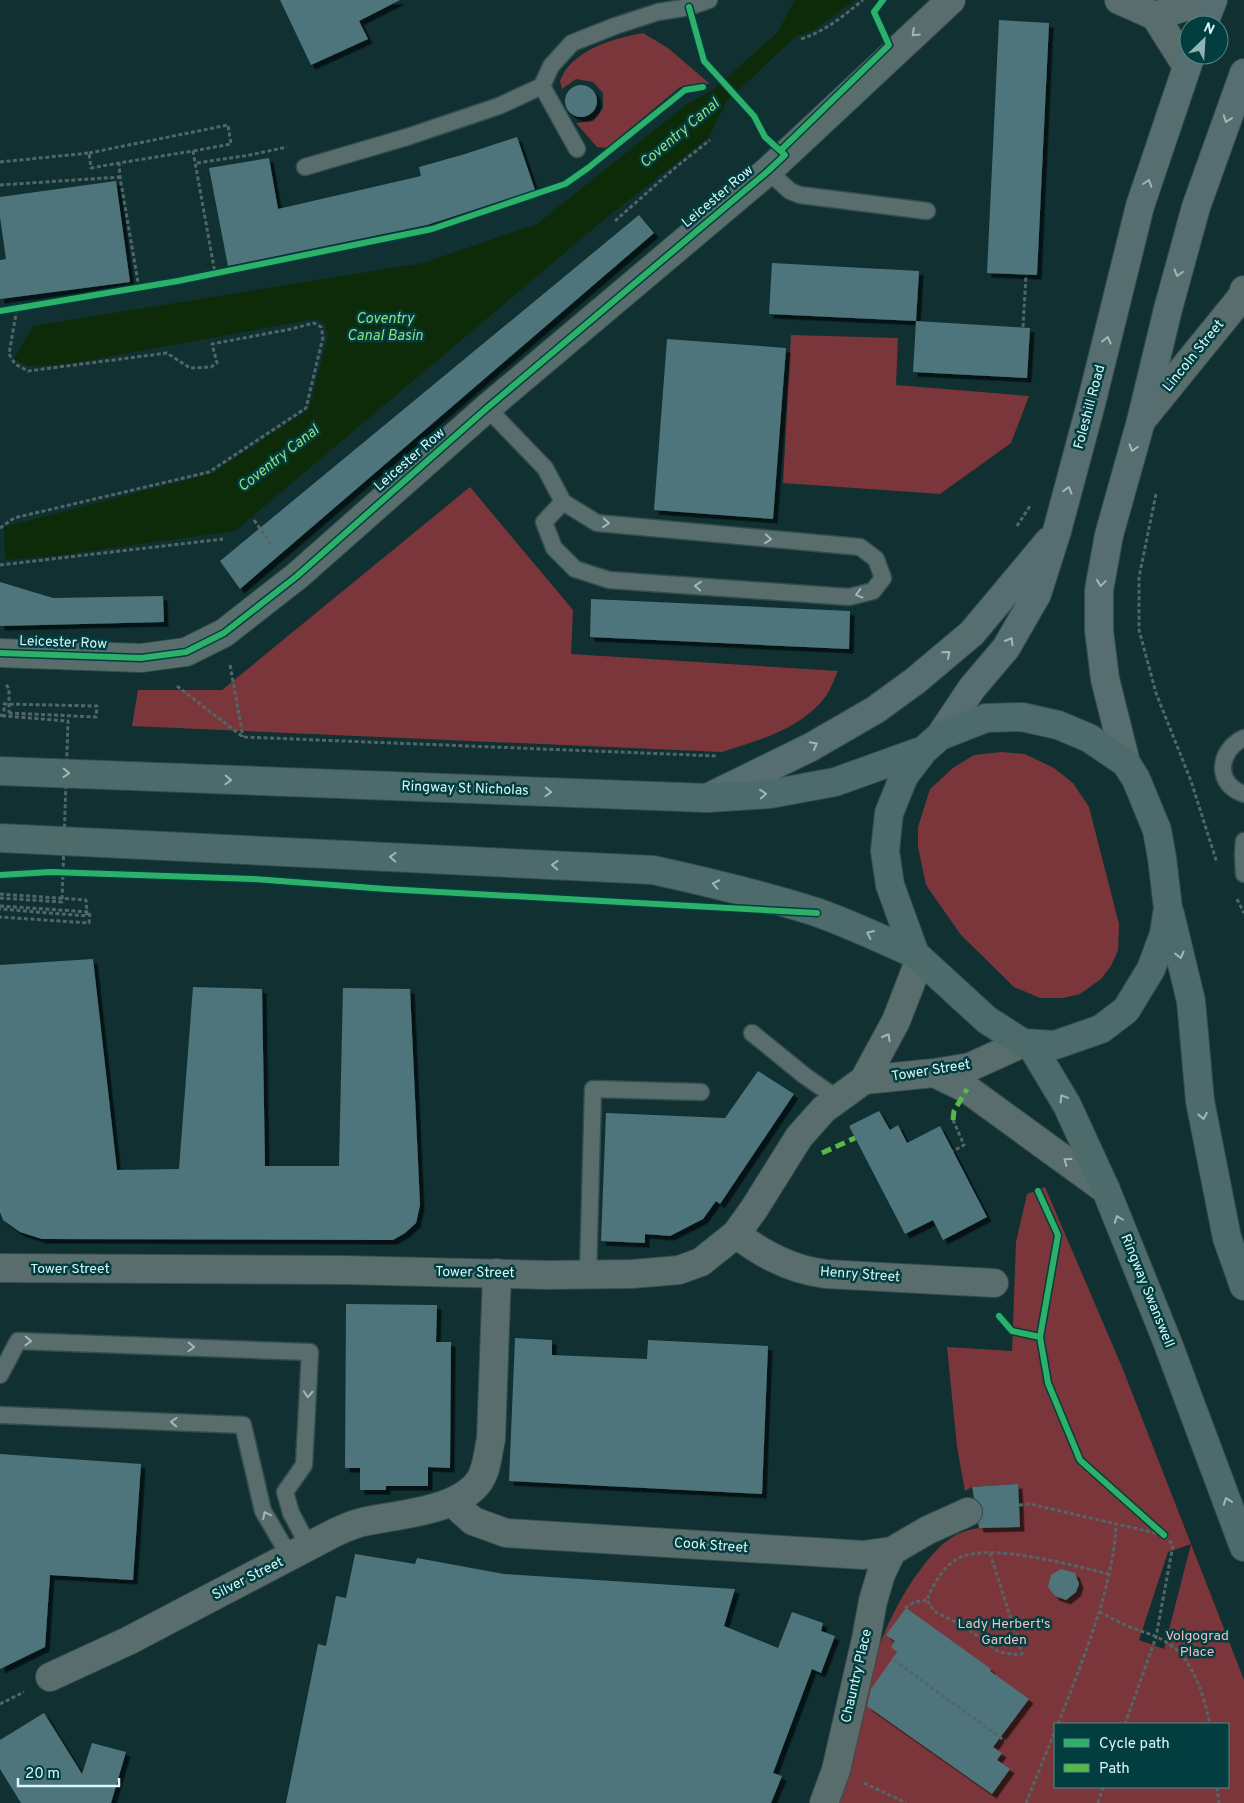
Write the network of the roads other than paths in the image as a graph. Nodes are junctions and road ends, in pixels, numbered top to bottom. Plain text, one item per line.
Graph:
1 (709, 0) edge
2 (950, 0) edge
3 (1118, 0) edge
4 (1208, 0) edge
5 (1213, 0) edge
6 (1207, 15) edge
7 (1155, 16) junction
8 (1179, 48) edge
9 (1186, 65) edge
10 (1244, 73) edge
11 (542, 86) junction
12 (577, 149) dead end
13 (776, 163) junction
14 (306, 167) road end
15 (928, 212) dead end
16 (1244, 290) edge
17 (1244, 294) edge
18 (487, 408) junction
19 (1141, 421) junction
20 (563, 502) junction
21 (1056, 532) junction
22 (0, 653) edge
23 (1244, 738) edge
24 (932, 743) junction
25 (1126, 764) junction
26 (6, 771) edge
27 (1244, 794) edge
28 (707, 798) junction
29 (0, 838) edge
30 (1244, 841) edge
31 (1244, 874) edge
32 (1168, 908) junction
33 (918, 957) junction
34 (752, 1033) dead end
35 (1027, 1044) junction
36 (934, 1073) junction
37 (864, 1080) junction
38 (701, 1092) dead end
39 (838, 1099) junction
40 (1106, 1190) junction
41 (736, 1234) junction
42 (0, 1268) edge
43 (497, 1273) junction
44 (588, 1275) junction
45 (994, 1283) dead end
46 (1244, 1286) edge
47 (0, 1375) edge
48 (0, 1415) edge
49 (453, 1503) junction
50 (968, 1512) dead end
51 (1244, 1547) edge
52 (892, 1551) junction
53 (300, 1552) junction
54 (50, 1678) dead end
55 (824, 1803) edge

1 - 11 lane
2 -> 13 street, Leicester Row
3 - 7 street
4 - 7 street
5 - 6 main road
7 - 8 street
21 -> 9 main road, Foleshill Road
10 -> 19 main road
11 - 12 lane
11 - 14 lane
13 - 15 lane
13 - 18 street, Leicester Row
16 - 17 street, Lincoln Street
17 - 19 street, Lincoln Street
18 - 20 lane
18 - 22 street, Leicester Row
19 -> 25 main road
20 -> 20 lane
24 -> 21 main road, Foleshill Road
28 -> 21 main road
23 - 27 lane
24 - 25 highway, Ringway St Nicholas
28 -> 24 highway, Ringway St Nicholas
24 - 33 highway
25 - 32 highway
26 -> 28 highway, Ringway St Nicholas
33 -> 29 highway
30 - 31 lane
32 - 35 highway
32 -> 46 highway
33 - 35 highway
37 -> 33 street, Tower Street
34 - 39 lane
35 - 36 street, Tower Street
40 -> 35 highway, Ringway Swanswell
36 - 37 street, Tower Street
40 -> 36 street
37 - 39 street, Tower Street
38 - 44 lane
39 - 41 street, Tower Street
51 -> 40 highway, Ringway Swanswell
41 - 44 street, Tower Street
41 - 45 street, Henry Street
42 - 43 street, Tower Street
43 - 44 street, Tower Street
43 - 49 street
47 -> 53 lane
53 -> 48 lane
49 - 52 street, Cook Street
49 - 53 street, Silver Street
50 - 52 street, Cook Street
52 - 55 street, Chauntry Place
53 - 54 street, Silver Street

